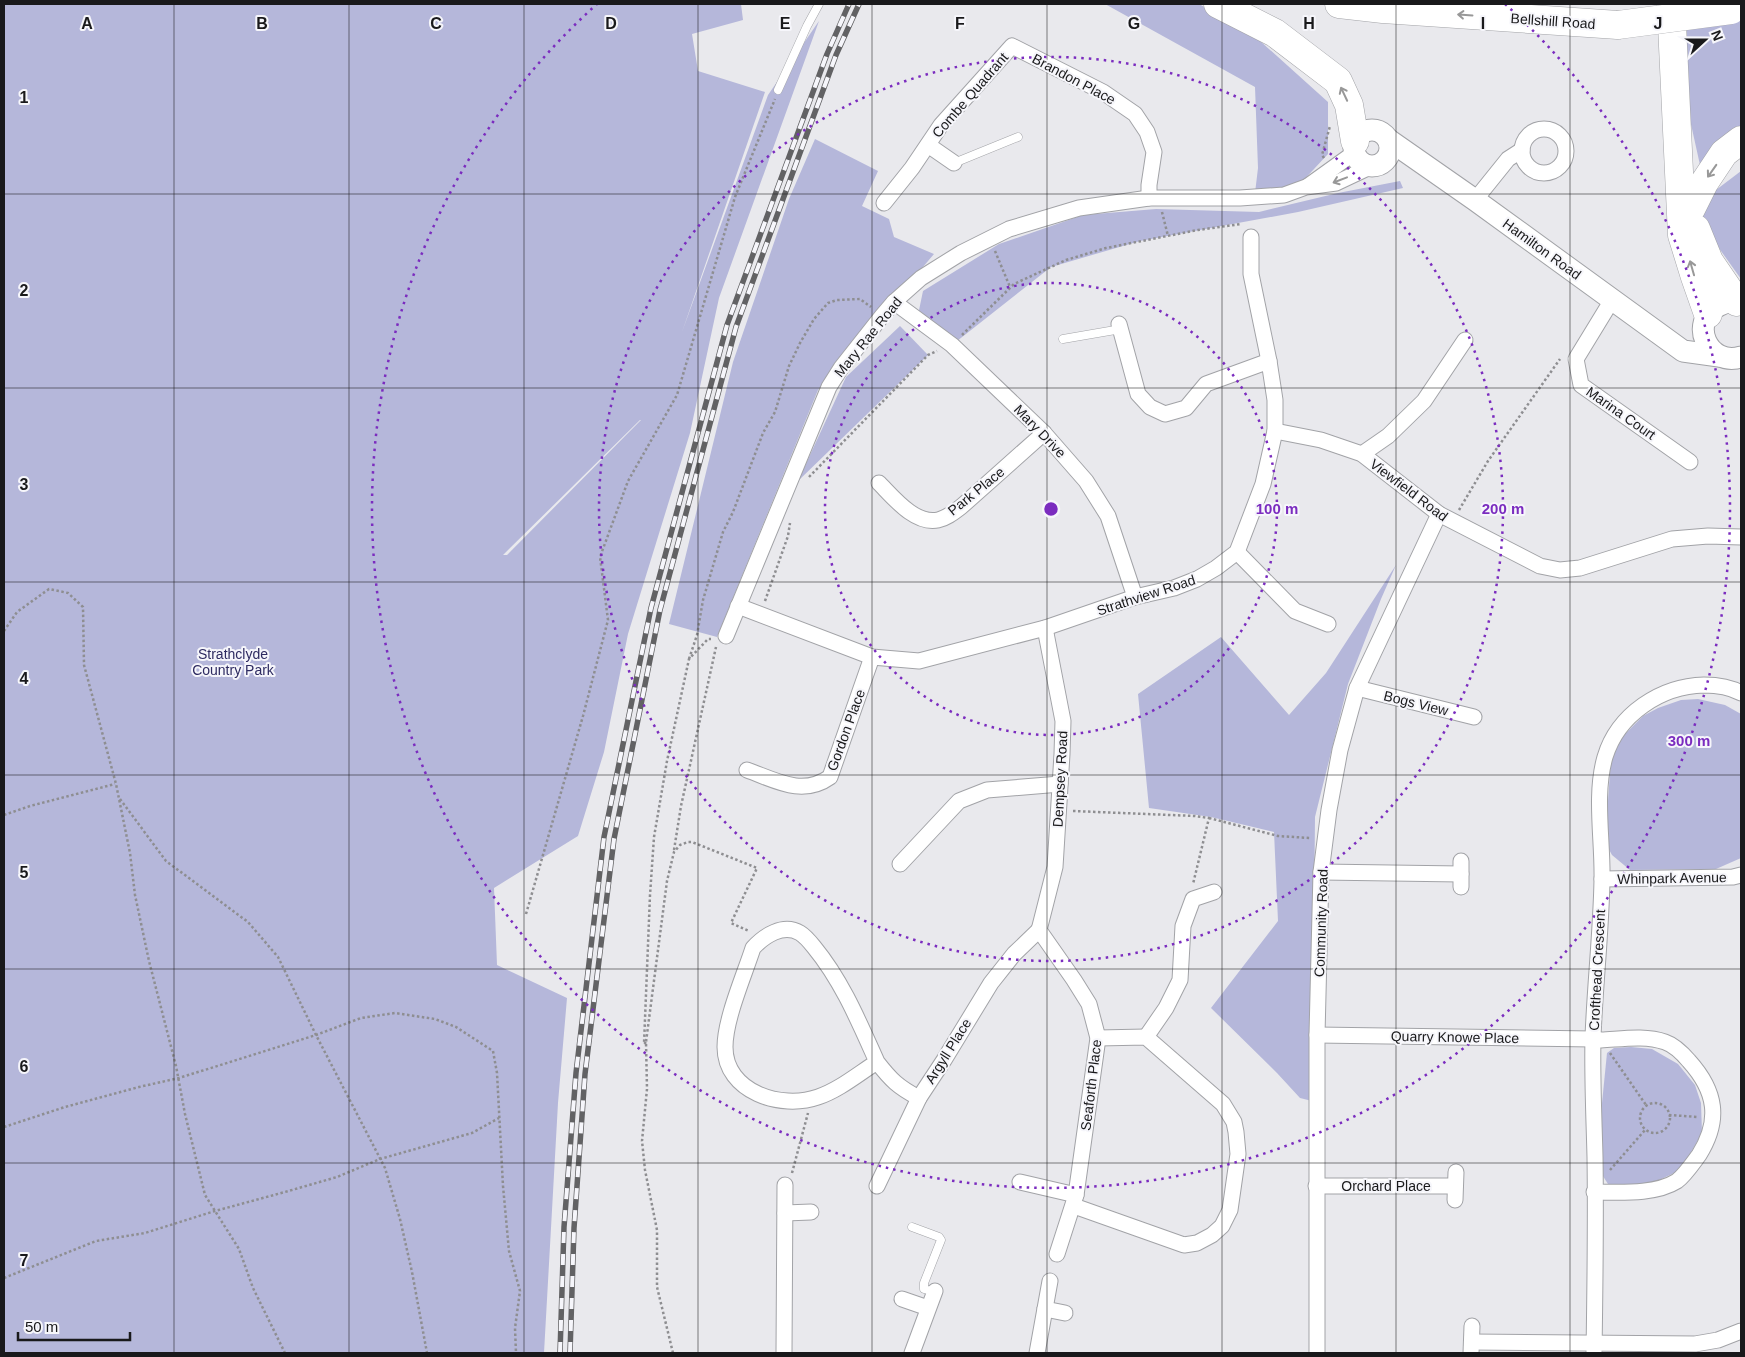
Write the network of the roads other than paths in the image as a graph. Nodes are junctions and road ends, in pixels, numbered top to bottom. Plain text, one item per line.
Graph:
1 (819, 4) edge
2 (1218, 4) edge
3 (1339, 4) edge
4 (1671, 4) edge
5 (1736, 8) edge
6 (1012, 46) joint
7 (778, 90) road end
8 (1018, 137) dead end
9 (1388, 140) junction
10 (1741, 140) edge
11 (928, 145) junction
12 (1354, 147) junction
13 (1522, 150) dead end
14 (954, 163) joint
15 (1422, 164) junction
16 (1375, 166) junction
17 (1680, 175) junction
18 (1306, 187) junction
19 (1153, 198) junction
20 (1475, 200) junction
21 (884, 203) dead end
22 (1691, 209) junction
23 (1251, 237) dead end
24 (1612, 300) junction
25 (894, 302) junction
26 (1739, 303) edge
27 (1706, 319) junction
28 (1120, 327) joint
29 (1661, 334) junction
30 (1063, 339) dead end
31 (1465, 340) dead end
32 (1733, 360) edge
33 (1269, 361) junction
34 (1275, 431) junction
35 (1044, 433) junction
36 (1362, 454) junction
37 (1690, 462) dead end
38 (879, 483) dead end
39 (1446, 518) junction
40 (1741, 537) edge
41 (1237, 552) junction
42 (1135, 597) junction
43 (738, 606) junction
44 (1328, 624) dead end
45 (1045, 628) junction
46 (722, 637) road end
47 (872, 657) junction
48 (1357, 688) junction
49 (1741, 693) edge
50 (1474, 717) dead end
51 (747, 770) dead end
52 (1060, 784) junction
53 (900, 864) dead end
54 (1322, 872) junction
55 (1461, 874) dead end
56 (1741, 875) edge
57 (1602, 879) junction
58 (1214, 892) dead end
59 (1039, 930) junction
60 (1317, 1035) junction
61 (1146, 1037) junction
62 (1098, 1038) junction
63 (1597, 1040) junction
64 (876, 1062) junction
65 (919, 1098) junction
66 (1020, 1182) dead end
67 (785, 1185) road end
68 (876, 1186) dead end
69 (1316, 1186) junction
70 (1456, 1186) dead end
71 (1595, 1189) junction
72 (1075, 1201) junction
73 (811, 1212) dead end
74 (785, 1213) junction
75 (912, 1228) dead end
76 (1058, 1254) dead end
77 (1050, 1281) dead end
78 (935, 1291) joint
79 (902, 1299) dead end
80 (928, 1308) junction
81 (1045, 1309) junction
82 (1065, 1313) dead end
83 (1472, 1326) dead end
84 (1741, 1331) edge
85 (1472, 1348) edge
86 (1594, 1348) edge
87 (784, 1353) edge
88 (912, 1353) edge
89 (1037, 1353) edge
90 (1317, 1353) edge

1 - 7 lane
12 -> 2 highway
5 -> 3 highway, Bellshill Road, bridge
4 - 17 highway
6 - 11 street, Combe Quadrant
6 - 19 street, Brandon Place
8 - 14 lane
9 - 12 main road
9 - 15 main road, Hamilton Road
9 - 16 main road
10 -> 22 highway
11 - 14 street, Combe Quadrant
11 - 21 street, Combe Quadrant
12 - 16 main road
12 - 18 street, Mary Rae Road
13 - 20 street
15 - 16 main road
15 - 20 main road, Hamilton Road
16 -> 18 street, Mary Rae Road
17 - 22 highway
27 -> 17 highway
18 - 19 street, Mary Rae Road
19 - 25 street, Mary Rae Road
20 - 24 main road, Hamilton Road
22 - 26 highway
23 - 33 street
24 - 29 main road, Hamilton Road
24 - 37 street, Marina Court
25 - 35 street, Mary Drive
25 - 43 street, Mary Rae Road
26 - 27 main road
27 - 29 main road
27 - 32 main road
28 - 30 lane
28 - 33 street
29 - 32 main road, Hamilton Road
31 - 36 street
33 - 34 street
34 - 36 street, Viewfield Road
34 - 41 street
35 - 38 street, Park Place
35 - 42 street, Mary Drive
36 - 39 street, Viewfield Road
39 - 40 street, Viewfield Road
39 - 48 street, Community Road
41 - 42 street, Strathview Road
41 - 44 street
42 - 45 street, Strathview Road
43 - 46 street, Mary Rae Road
43 - 47 street, Strathview Road
45 - 47 street, Strathview Road
45 - 52 street, Dempsey Road
47 - 51 street, Gordon Place
48 - 50 street, Bogs View
48 - 54 street, Community Road
49 - 57 street, Crofthead Crescent
52 - 53 street
52 - 59 street, Dempsey Road
54 - 55 street
54 - 60 street, Community Road
56 - 57 street, Whinpark Avenue
57 - 63 street, Crofthead Crescent
58 - 61 street
59 - 62 street, Seaforth Place
59 - 65 street, Argyll Place
60 - 63 street, Quarry Knowe Place
60 - 69 street, Community Road
61 - 62 street
61 - 72 street
62 - 72 street, Seaforth Place
63 - 71 street, Crofthead Crescent
63 - 71 street, Quarry Knowe Place
64 - 64 street
64 - 65 street
65 - 68 street, Argyll Place
66 - 72 street
67 - 74 street
69 - 70 street, Orchard Place
69 - 90 street, Community Road
71 - 86 street, Crofthead Crescent
72 - 76 street, Seaforth Place
73 - 74 street
74 - 87 street
75 - 78 lane
77 - 81 street
78 - 80 street
79 - 80 street
80 - 88 street
81 - 82 street
81 - 89 street
83 - 85 street
84 - 86 street
85 - 86 street

